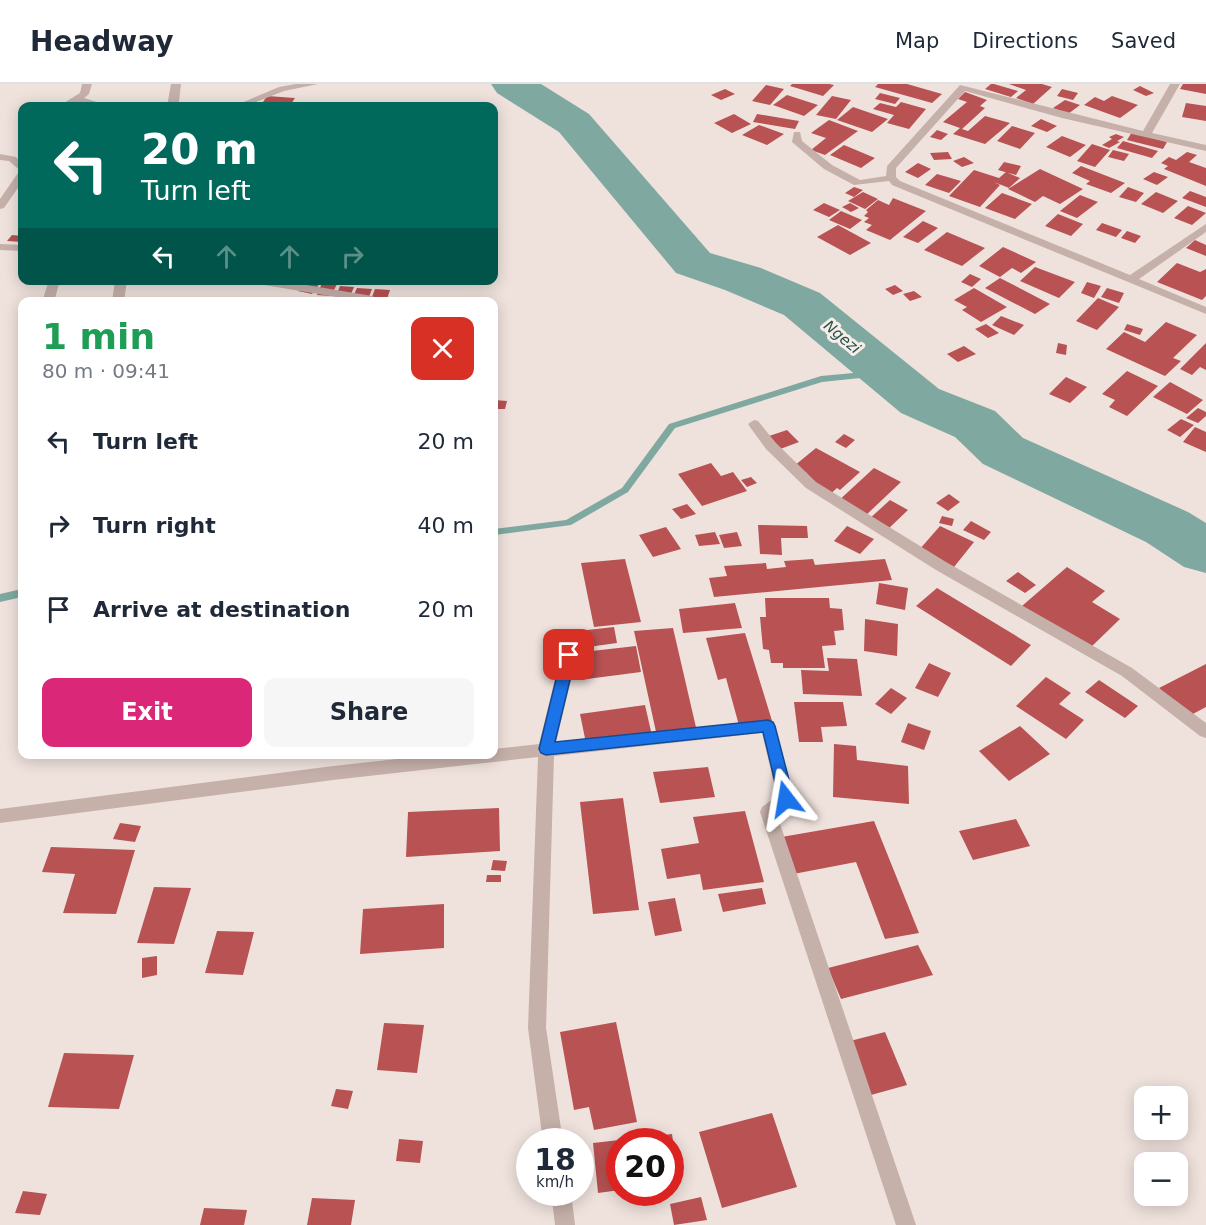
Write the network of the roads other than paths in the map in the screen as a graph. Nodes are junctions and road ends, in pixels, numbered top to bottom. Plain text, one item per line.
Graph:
1 (87, 84) edge
2 (176, 84) edge
3 (313, 84) edge
4 (1175, 84) edge
5 (963, 85) edge
6 (76, 99) junction
7 (70, 102) edge
8 (86, 102) edge
9 (174, 102) edge
10 (249, 102) edge
11 (797, 134) dead end
12 (1146, 134) junction
13 (1206, 148) edge
14 (0, 157) edge
15 (17, 157) edge
16 (891, 178) junction
17 (18, 181) edge
18 (0, 206) edge
19 (1206, 227) edge
20 (0, 247) edge
21 (18, 248) edge
22 (1132, 279) junction
23 (284, 285) edge
24 (359, 297) edge
25 (1206, 310) edge
26 (754, 424) dead end
27 (569, 655) dead end
28 (1206, 732) edge
29 (546, 749) junction
30 (498, 754) edge
31 (457, 759) edge
32 (0, 816) edge
33 (552, 1128) edge
34 (563, 1206) edge
35 (566, 1225) edge
36 (906, 1225) edge

1 - 6 street
2 - 9 street
3 - 10 street
4 - 12 street
5 - 12 street
5 - 16 street
6 - 7 street
6 - 8 street
11 - 16 street
12 - 13 street
14 - 15 street
16 - 22 street
17 - 18 street
19 - 22 street
20 - 21 street
22 - 25 street
23 - 24 street
26 - 28 street
27 - 29 street
29 - 30 street
29 - 33 street
29 - 36 street
31 - 32 street
34 - 35 street

